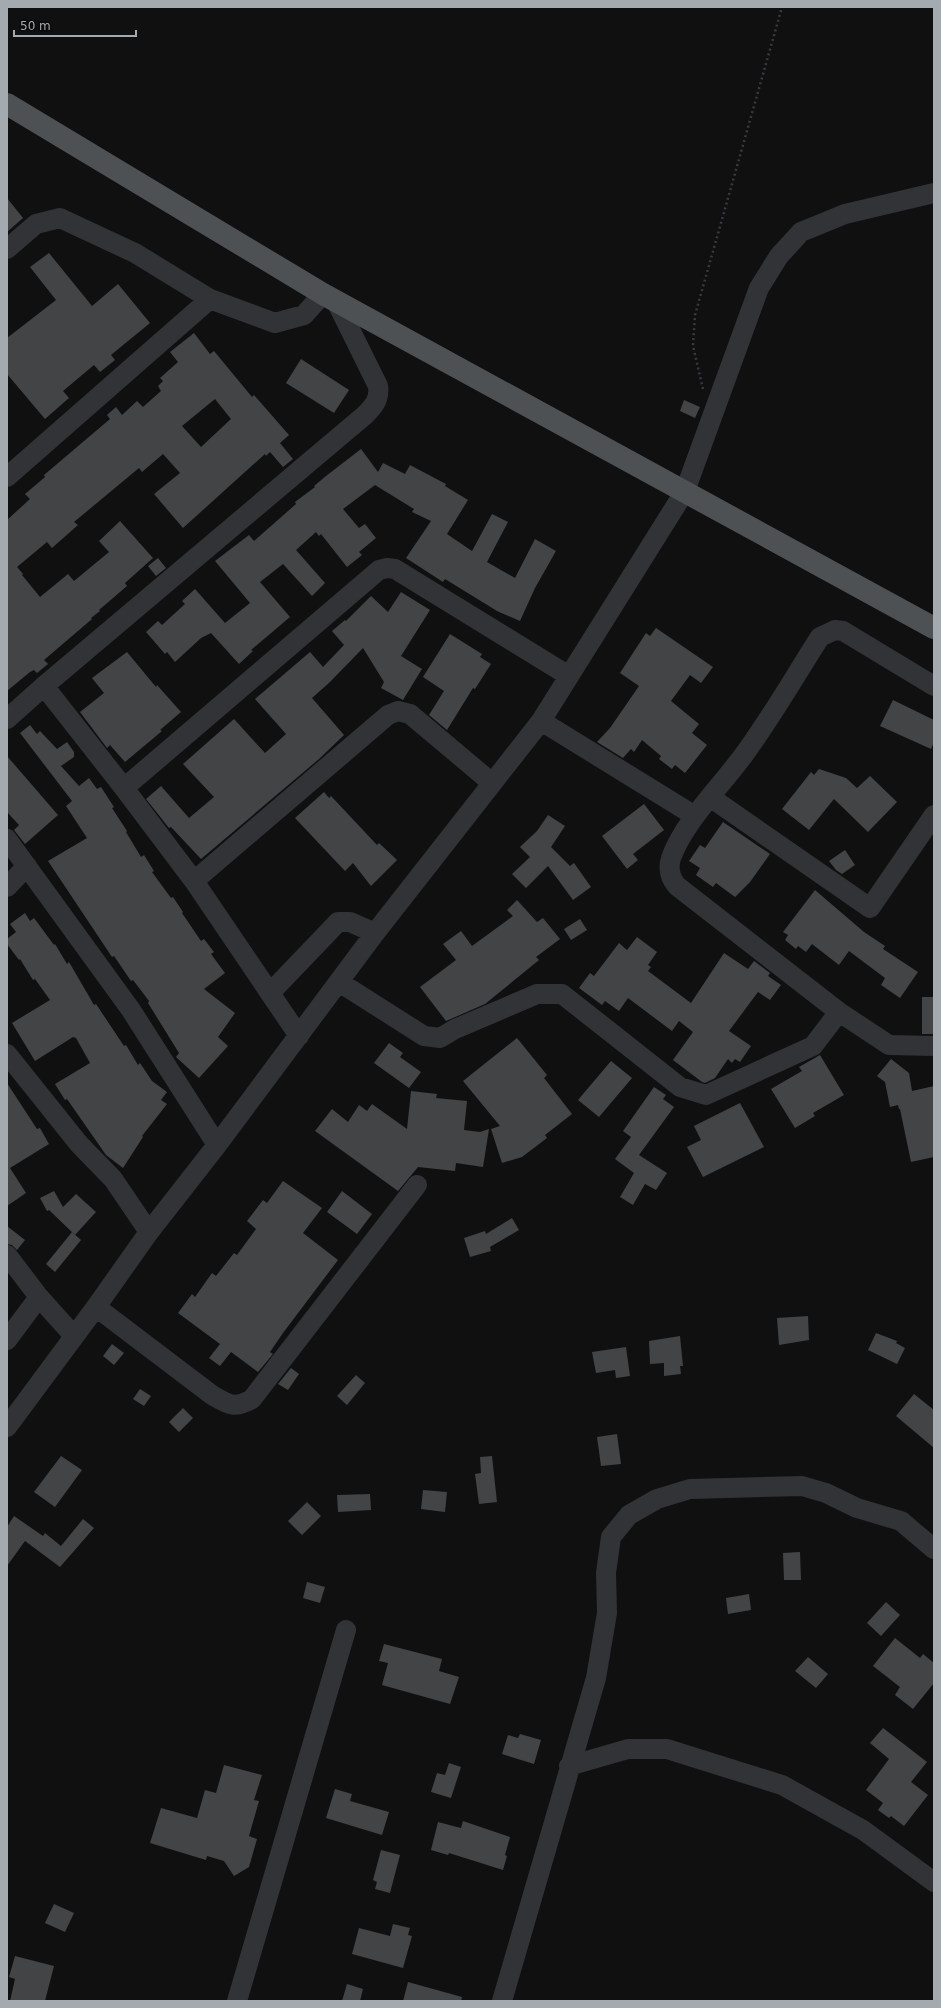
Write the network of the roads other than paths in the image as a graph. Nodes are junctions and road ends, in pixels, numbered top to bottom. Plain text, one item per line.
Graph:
1 (7, 104) edge
2 (934, 193) edge
3 (7, 249) edge
4 (330, 298) junction
5 (210, 299) junction
6 (7, 477) edge
7 (685, 491) junction
8 (934, 628) edge
9 (569, 676) junction
10 (44, 686) junction
11 (934, 686) edge
12 (7, 719) edge
13 (542, 720) junction
14 (492, 784) junction
15 (124, 788) junction
16 (710, 797) junction
17 (934, 815) edge
18 (695, 816) junction
19 (7, 839) edge
20 (27, 866) junction
21 (194, 881) junction
22 (7, 887) edge
23 (375, 933) junction
24 (339, 982) junction
25 (270, 993) junction
26 (839, 1012) junction
27 (299, 1036) junction
28 (934, 1046) edge
29 (7, 1054) edge
30 (217, 1145) junction
31 (417, 1184) dead end
32 (148, 1232) junction
33 (7, 1255) edge
34 (39, 1297) junction
35 (96, 1307) junction
36 (74, 1336) junction
37 (7, 1340) edge
38 (7, 1427) edge
39 (934, 1549) edge
40 (346, 1630) dead end
41 (569, 1766) junction
42 (934, 1882) edge
43 (237, 2001) edge
44 (502, 2001) edge

1 - 4 main road
2 - 7 street
3 - 5 street
4 - 5 street
4 - 7 main road
4 - 10 street
5 - 6 street
7 - 8 main road
7 - 9 street
9 - 13 street
9 - 15 street
10 - 12 street
10 - 15 street
11 - 16 street
13 - 14 street
13 - 18 street
14 - 21 street
14 - 23 street
15 - 21 street
16 - 17 street
16 - 18 street
18 - 26 street
19 - 20 street
20 - 22 street
20 - 30 street
21 - 25 street
23 - 24 street
23 - 25 street
24 - 26 street
24 - 27 street
25 - 27 street
26 - 28 street
27 - 30 street
29 - 32 street
30 - 32 street
31 - 35 street
32 - 35 street
33 - 34 street
34 - 36 street
34 - 37 street
35 - 36 street
36 - 38 street
39 - 41 street
40 - 43 street
41 - 42 street
41 - 44 street

